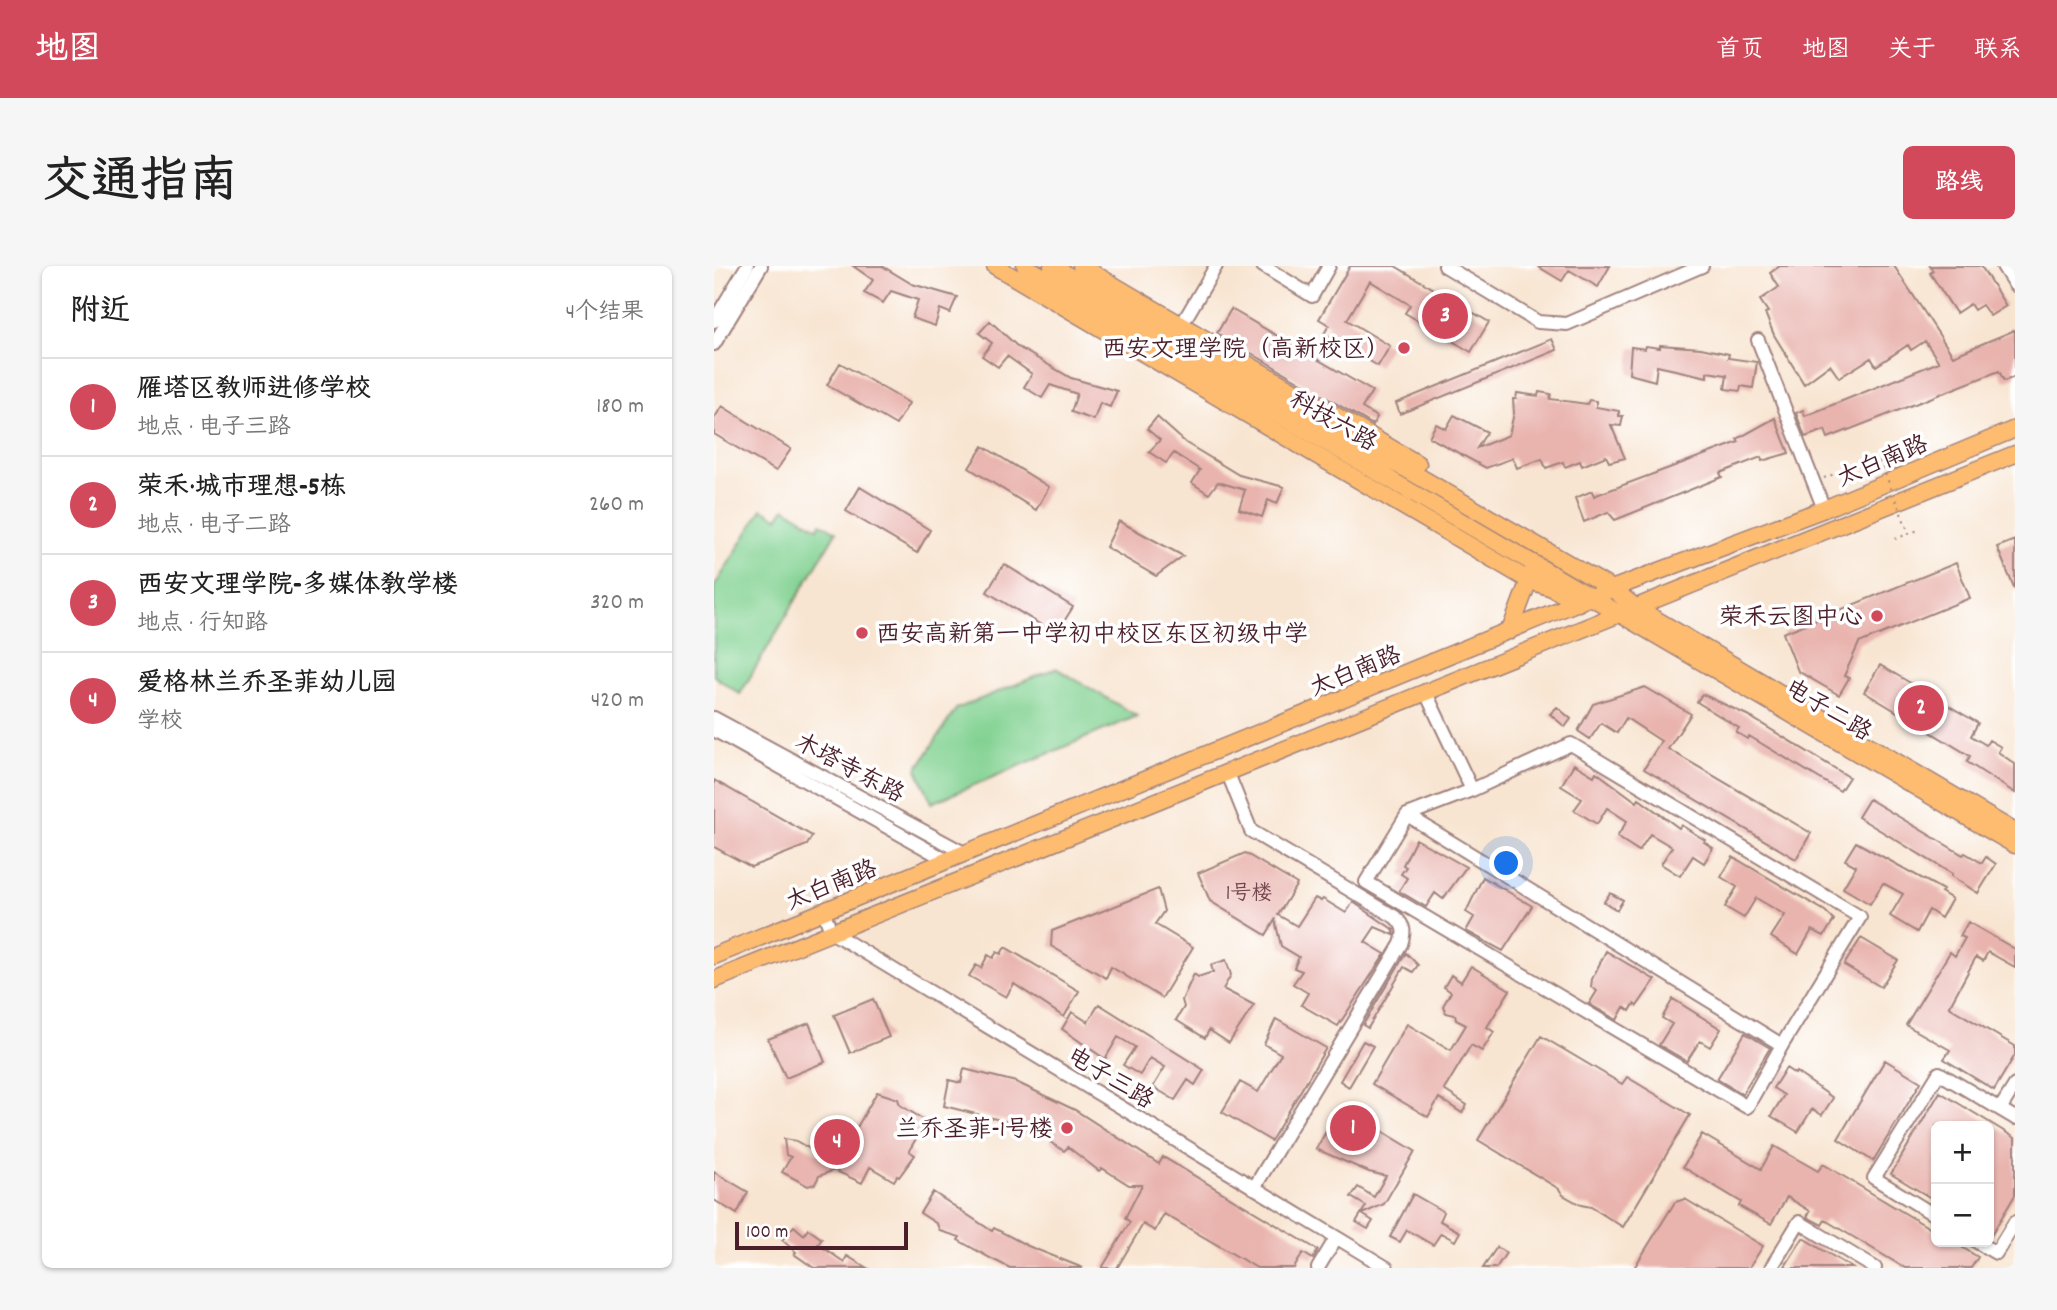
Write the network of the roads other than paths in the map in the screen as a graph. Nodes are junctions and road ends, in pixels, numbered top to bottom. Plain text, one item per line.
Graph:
1 (747, 266) edge
2 (761, 266) edge
3 (995, 266) edge
4 (1025, 266) edge
5 (1052, 266) edge
6 (1081, 266) edge
7 (1216, 266) edge
8 (1263, 266) edge
9 (1329, 266) edge
10 (1445, 266) edge
11 (1702, 266) edge
12 (2003, 266) edge
13 (2015, 285) edge
14 (714, 320) edge
15 (1174, 338) junction
16 (1758, 340) dead end
17 (714, 344) edge
18 (2015, 429) edge
19 (2015, 454) edge
20 (1824, 509) junction
21 (1535, 563) junction
22 (1530, 581) junction
23 (1620, 588) junction
24 (1585, 600) junction
25 (1628, 610) junction
26 (1510, 631) junction
27 (1424, 691) junction
28 (714, 718) edge
29 (714, 730) edge
30 (1227, 771) junction
31 (1472, 790) junction
32 (1407, 815) junction
33 (2015, 832) edge
34 (2015, 845) edge
35 (967, 854) junction
36 (948, 861) junction
37 (824, 912) junction
38 (831, 932) junction
39 (714, 956) edge
40 (714, 980) edge
41 (1782, 1045) junction
42 (2015, 1085) edge
43 (2000, 1110) junction
44 (2015, 1118) edge
45 (1254, 1188) junction
46 (1931, 1213) edge
47 (2015, 1222) edge
48 (1336, 1238) junction
49 (1986, 1247) edge
50 (1318, 1268) edge
51 (1387, 1268) edge
52 (1771, 1268) edge
53 (1875, 1268) edge

1 - 14 street
2 - 17 street
3 - 22 main road
4 - 15 main road, 科技六路
5 - 15 main road, 科技六路
6 - 15 main road
7 - 15 street
8 - 9 street
10 - 11 street
12 - 13 street
15 - 21 main road, 科技六路
15 - 23 main road, 科技六路
16 - 20 street
18 - 20 main road, 太白南路
19 - 25 main road, 太白南路
20 - 23 main road, 太白南路
21 - 22 main road
21 - 24 main road, 科技六路
22 - 24 main road
22 - 26 main road
23 - 24 main road, 太白南路
23 - 25 main road, 科技六路
24 - 25 main road, 科技六路
24 - 26 main road, 太白南路
25 - 27 main road, 太白南路
25 - 33 main road, 电子二路
25 - 34 main road, 电子二路
26 - 35 main road, 太白南路
27 - 30 main road, 太白南路
27 - 31 street
28 - 35 street, 木塔寺东路
29 - 36 street, 木塔寺东路
30 - 38 main road, 太白南路
30 - 45 street
31 - 32 street
31 - 41 street
32 - 41 street
32 - 41 street
35 - 36 main road, 太白南路
36 - 37 main road, 太白南路
37 - 38 street
37 - 39 main road, 太白南路
38 - 40 main road, 太白南路
38 - 45 street, 电子三路
42 - 43 street
43 - 44 street
43 - 46 street
45 - 48 street, 电子三路
47 - 49 street
48 - 50 street
48 - 51 street, 电子三路
52 - 53 street

